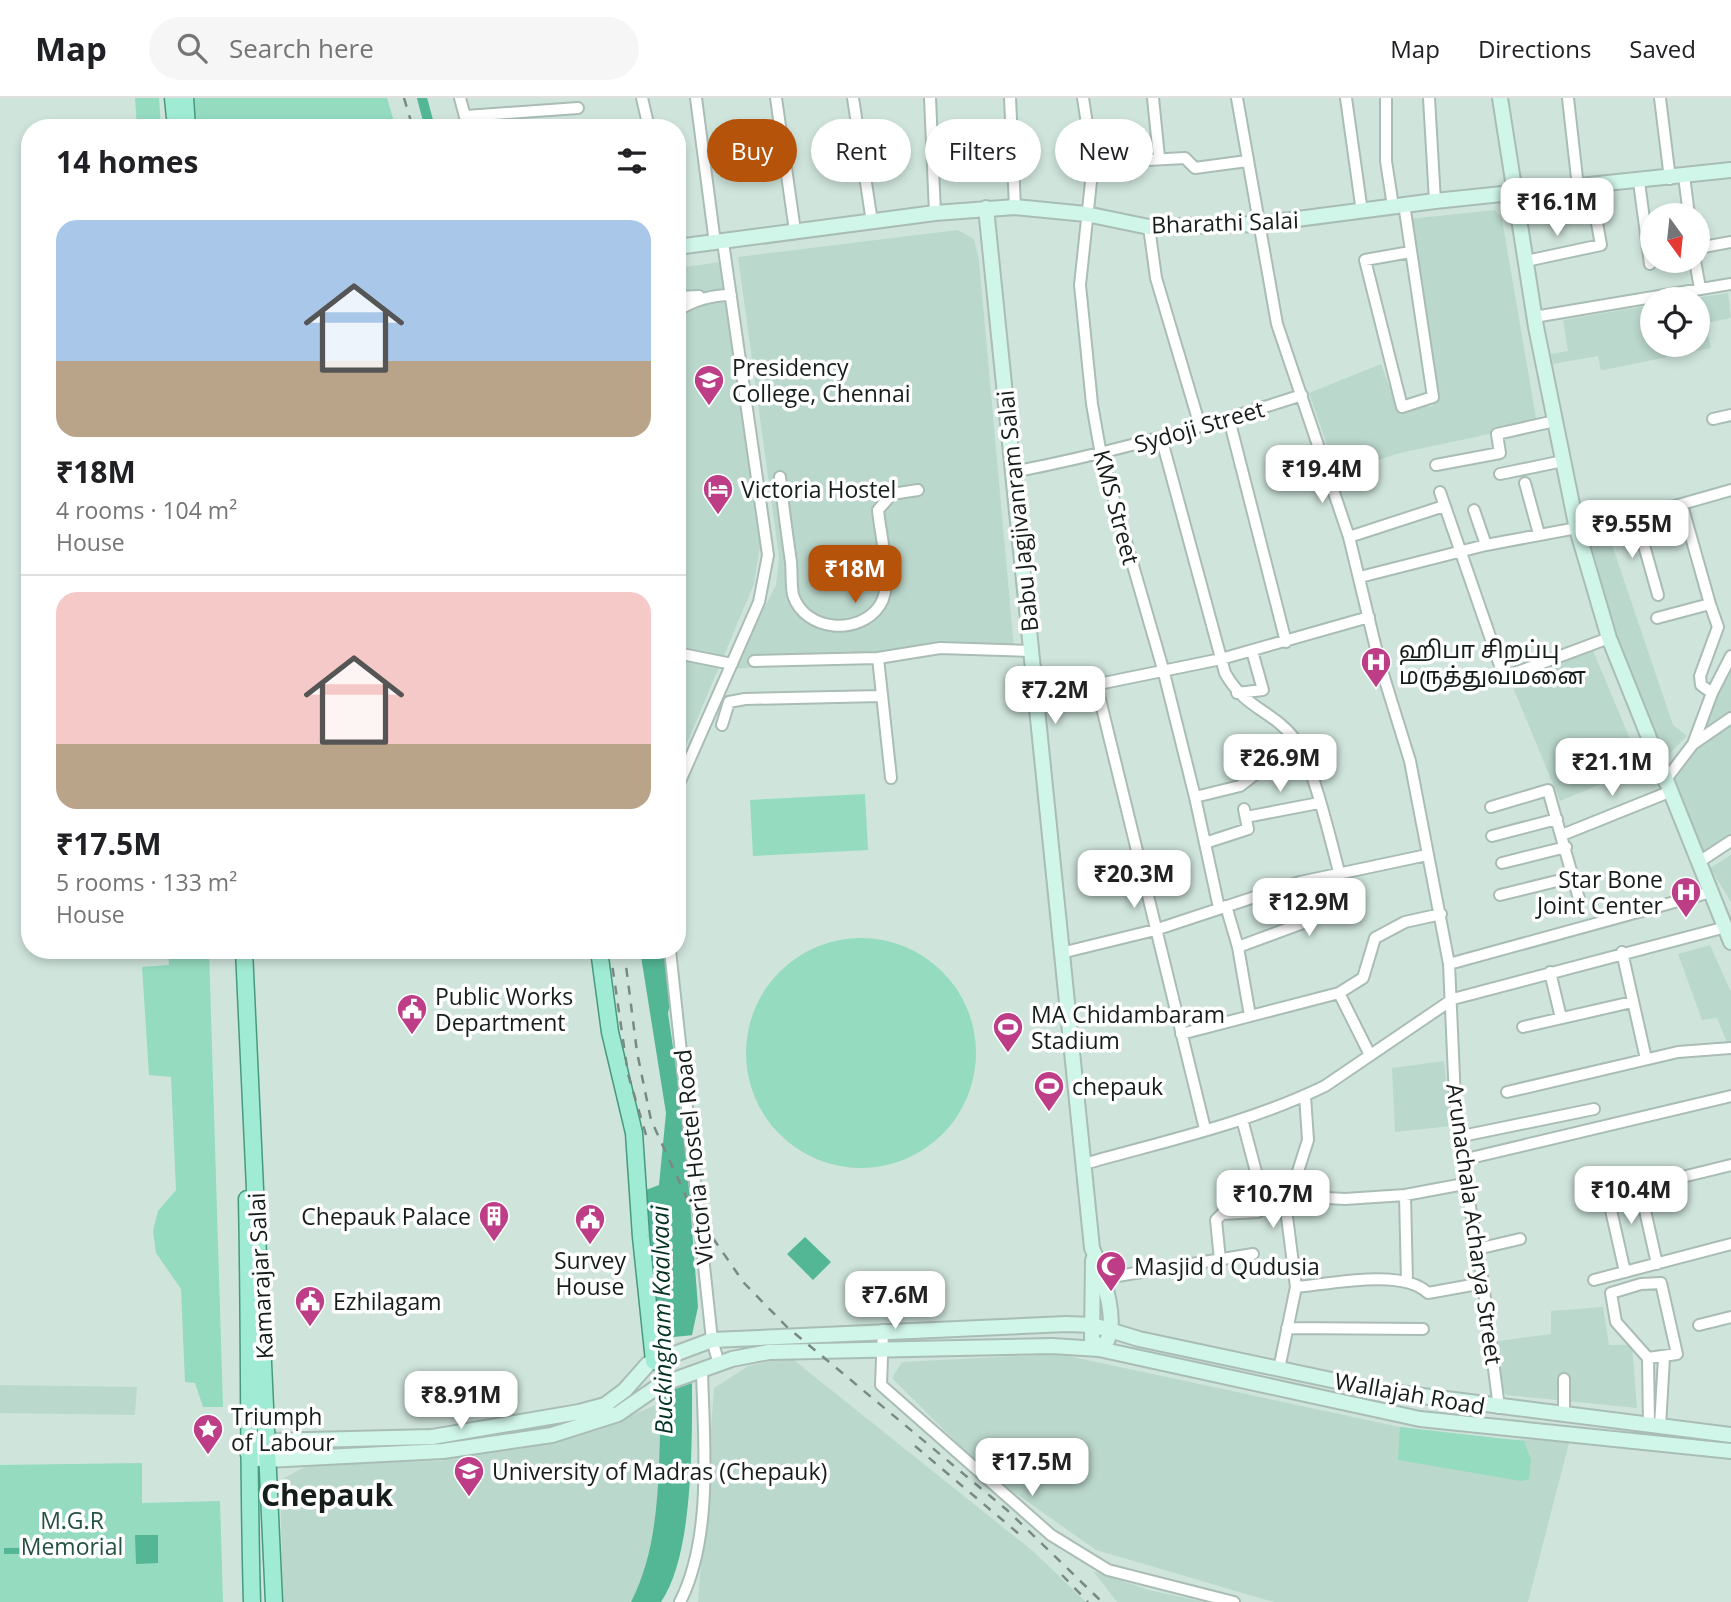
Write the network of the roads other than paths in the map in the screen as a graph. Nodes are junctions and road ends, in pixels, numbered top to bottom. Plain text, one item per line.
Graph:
1 (173, 98) edge
2 (185, 98) edge
3 (460, 98) edge
4 (643, 98) edge
5 (696, 98) edge
6 (776, 98) edge
7 (853, 98) edge
8 (930, 98) edge
9 (1010, 98) edge
10 (1083, 98) edge
11 (1153, 98) edge
12 (1237, 98) edge
13 (1346, 98) edge
14 (1386, 98) edge
15 (1429, 98) edge
16 (1500, 98) edge
17 (1568, 98) edge
18 (1660, 98) edge
19 (578, 108) dead end
20 (466, 116) junction
21 (175, 119) edge
22 (186, 119) edge
23 (466, 119) edge
24 (647, 119) edge
25 (1086, 119) edge
26 (1159, 157) junction
27 (1153, 158) edge
28 (1247, 160) junction
29 (1731, 170) edge
30 (1677, 178) junction
31 (1090, 182) edge
32 (1639, 182) junction
33 (1578, 187) junction
34 (1514, 193) junction
35 (1436, 201) junction
36 (1642, 203) edge
37 (1685, 203) edge
38 (1398, 205) junction
39 (1015, 207) junction
40 (986, 208) junction
41 (1362, 212) junction
42 (935, 213) junction
43 (1086, 214) junction
44 (872, 222) junction
45 (1597, 223) dead end
46 (1259, 224) junction
47 (1149, 227) junction
48 (794, 231) junction
49 (1731, 242) edge
50 (719, 243) junction
51 (686, 245) edge
52 (1710, 246) edge
53 (1410, 251) junction
54 (1526, 261) junction
55 (1731, 284) edge
56 (1708, 287) edge
57 (716, 295) junction
58 (731, 295) junction
59 (686, 297) edge
60 (1640, 298) edge
61 (686, 305) edge
62 (1534, 317) junction
63 (1301, 395) junction
64 (1731, 415) edge
65 (1229, 419) junction
66 (1713, 419) dead end
67 (1555, 421) junction
68 (1200, 426) junction
69 (1161, 437) junction
70 (1101, 454) junction
71 (1563, 461) junction
72 (1436, 465) dead end
73 (1013, 472) junction
74 (1500, 474) dead end
75 (780, 477) dead end
76 (1525, 483) dead end
77 (918, 490) dead end
78 (1731, 490) edge
79 (1440, 492) dead end
80 (1682, 505) junction
81 (1444, 506) junction
82 (1474, 510) dead end
83 (1636, 517) junction
84 (1577, 529) junction
85 (1539, 534) junction
86 (1349, 537) junction
87 (1486, 545) junction
88 (1460, 551) junction
89 (1360, 577) junction
90 (1658, 595) dead end
91 (1710, 604) junction
92 (1368, 617) junction
93 (1657, 618) dead end
94 (1609, 638) junction
95 (1286, 642) junction
96 (1030, 651) junction
97 (1252, 651) junction
98 (686, 655) edge
99 (1731, 656) edge
100 (878, 658) junction
101 (1221, 659) junction
102 (754, 661) dead end
103 (732, 664) junction
104 (1163, 669) junction
105 (1096, 683) junction
106 (1237, 693) junction
107 (1712, 693) junction
108 (881, 696) junction
109 (1035, 697) junction
110 (1731, 718) edge
111 (722, 725) dead end
112 (1297, 742) junction
113 (1693, 744) junction
114 (686, 768) edge
115 (891, 778) dead end
116 (1667, 787) junction
117 (1195, 797) junction
118 (1319, 803) junction
119 (1491, 807) dead end
120 (1557, 819) junction
121 (1562, 835) junction
122 (1492, 836) dead end
123 (1731, 841) edge
124 (1205, 843) junction
125 (1566, 847) junction
126 (1427, 855) junction
127 (1699, 862) junction
128 (1502, 863) dead end
129 (1339, 872) junction
130 (1573, 877) junction
131 (1300, 882) junction
132 (1711, 892) junction
133 (1500, 895) dead end
134 (1579, 899) dead end
135 (1223, 907) junction
136 (1441, 914) junction
137 (1726, 928) junction
138 (1155, 930) junction
139 (1731, 943) edge
140 (1238, 947) junction
141 (1061, 953) junction
142 (1622, 953) junction
143 (236, 959) edge
144 (244, 959) edge
145 (600, 959) edge
146 (671, 959) edge
147 (1449, 964) junction
148 (1550, 972) junction
149 (1339, 993) junction
150 (1452, 999) junction
151 (1632, 1002) junction
152 (1250, 1016) junction
153 (1562, 1018) junction
154 (1523, 1027) dead end
155 (1181, 1034) junction
156 (1731, 1048) edge
157 (1370, 1055) junction
158 (1646, 1059) junction
159 (1507, 1092) dead end
160 (1305, 1096) junction
161 (1731, 1096) edge
162 (1594, 1109) dead end
163 (1242, 1119) junction
164 (1205, 1129) junction
165 (1462, 1136) junction
166 (1462, 1160) junction
167 (1084, 1164) junction
168 (1731, 1165) edge
169 (1674, 1179) dead end
170 (1464, 1184) junction
171 (1606, 1188) dead end
172 (1405, 1195) junction
173 (1291, 1196) junction
174 (1642, 1197) dead end
175 (1264, 1202) junction
176 (1520, 1239) dead end
177 (1731, 1244) edge
178 (1092, 1248) junction
179 (1477, 1249) junction
180 (1253, 1254) dead end
181 (1220, 1260) junction
182 (1657, 1264) junction
183 (1625, 1272) junction
184 (1105, 1278) junction
185 (1594, 1280) dead end
186 (1407, 1282) junction
187 (1483, 1283) junction
188 (1296, 1287) junction
189 (1731, 1317) edge
190 (1093, 1325) junction
191 (1699, 1325) dead end
192 (1287, 1328) junction
193 (1423, 1329) dead end
194 (883, 1330) junction
195 (1111, 1330) junction
196 (712, 1340) junction
197 (882, 1349) junction
198 (1099, 1349) junction
199 (1664, 1357) junction
200 (1648, 1358) junction
201 (657, 1360) junction
202 (719, 1364) junction
203 (1279, 1369) junction
204 (702, 1372) junction
205 (1564, 1379) dead end
206 (1499, 1408) junction
207 (1564, 1414) junction
208 (1654, 1425) junction
209 (1731, 1435) edge
210 (267, 1441) junction
211 (1731, 1451) edge
212 (247, 1452) junction
213 (267, 1460) junction
214 (252, 1602) edge
215 (274, 1602) edge
216 (680, 1602) edge
217 (1234, 1602) edge

1 - 21 main road
2 - 22 main road
3 - 20 street
4 - 24 street
5 - 50 street
6 - 48 street
7 - 44 street
8 - 42 street
9 - 39 street
10 - 25 street, KMS Street
11 - 26 street
12 - 28 street, Arunachala Acharya Street
13 - 41 street
14 - 38 street
15 - 35 street
16 - 34 main road
17 - 33 street
18 - 30 street
19 - 20 street
20 - 23 street
26 - 27 street
26 - 28 street
28 - 46 street, Arunachala Acharya Street
29 - 30 main road, Bharathi Salai
30 - 32 main road, Bharathi Salai
30 - 37 street
31 - 43 street, KMS Street
32 - 33 main road, Bharathi Salai
32 - 36 street
33 - 34 main road, Bharathi Salai
34 - 35 main road, Bharathi Salai
34 - 54 main road
35 - 38 main road, Bharathi Salai
38 - 41 main road, Bharathi Salai
38 - 53 street
39 - 40 main road, Bharathi Salai
39 - 43 main road, Bharathi Salai
40 - 42 main road, Bharathi Salai
40 - 73 main road, Babu Jagjivanram Salai
41 - 46 main road, Bharathi Salai
42 - 44 main road, Bharathi Salai
43 - 47 main road, Bharathi Salai
43 - 70 street, KMS Street
44 - 48 main road, Bharathi Salai
45 - 54 street
46 - 47 main road, Bharathi Salai
46 - 63 street, Arunachala Acharya Street
47 - 68 street
48 - 50 main road, Bharathi Salai
49 - 52 street
50 - 51 main road, Bharathi Salai
50 - 58 street
53 - 53 street
54 - 62 main road
55 - 56 street
57 - 58 street
57 - 59 street
57 - 61 street
58 - 103 street
60 - 62 street
62 - 67 main road
63 - 65 street, Sydoji Street
63 - 86 street, Arunachala Acharya Street
64 - 66 street
65 - 68 street, Sydoji Street
65 - 95 street
67 - 71 main road
67 - 72 street
68 - 69 street, Sydoji Street
69 - 70 street, Sydoji Street
69 - 101 street
70 - 73 street, Sydoji Street
70 - 104 street, KMS Street
71 - 74 street
71 - 84 main road
73 - 96 main road, Babu Jagjivanram Salai
75 - 77 street
76 - 85 street
78 - 80 street
79 - 81 street
80 - 83 street
80 - 91 street
81 - 86 street
81 - 88 street
82 - 87 street
83 - 84 street
83 - 90 street
84 - 85 street
84 - 94 main road
85 - 87 street
86 - 89 street, Arunachala Acharya Street
87 - 88 street
88 - 89 street
88 - 94 street
89 - 92 street, Arunachala Acharya Street
91 - 93 street
91 - 107 street
92 - 95 street
92 - 126 street, Arunachala Acharya Street
94 - 116 main road
95 - 97 street
96 - 100 street
96 - 109 main road, Babu Jagjivanram Salai
97 - 101 street
97 - 106 street
98 - 103 street
99 - 107 street
100 - 102 street
100 - 108 street
101 - 104 street
101 - 106 street
103 - 114 street
104 - 105 street
104 - 117 street, KMS Street
105 - 109 street
105 - 138 street
106 - 112 street
107 - 113 street
108 - 111 street
108 - 115 street
109 - 141 main road, Babu Jagjivanram Salai
110 - 113 street
112 - 117 street
112 - 118 street
113 - 116 street
116 - 121 street
116 - 127 main road
117 - 124 street, KMS Street
118 - 124 street
118 - 129 street
119 - 120 street
120 - 121 street
120 - 122 street
121 - 125 street
123 - 127 street
124 - 135 street, KMS Street
125 - 128 street
125 - 130 street
126 - 129 street
126 - 136 street, Arunachala Acharya Street
127 - 132 main road
129 - 131 street
130 - 133 street
130 - 134 street
131 - 135 street
131 - 140 street
132 - 137 main road
132 - 147 street
135 - 138 street
135 - 140 street, KMS Street
136 - 147 street, Arunachala Acharya Street
136 - 149 street
137 - 139 main road
137 - 142 street
138 - 141 street
138 - 155 street
140 - 152 street, KMS Street
141 - 167 main road, Babu Jagjivanram Salai
142 - 148 street
142 - 151 street
143 - 212 main road, Kamarajar Salai
144 - 210 main road, Kamarajar Salai
145 - 201 main road
146 - 196 street, Victoria Hostel Road
147 - 150 street, Arunachala Acharya Street
148 - 150 street
148 - 153 street
149 - 152 street
149 - 157 street
150 - 157 street
150 - 165 street, Arunachala Acharya Street
151 - 153 street
151 - 158 street
152 - 155 street
153 - 154 street
155 - 164 street
156 - 158 street
157 - 160 street
158 - 159 street
160 - 163 street
160 - 173 street
161 - 166 street
162 - 165 street
163 - 164 street
163 - 175 street
164 - 167 street
165 - 166 street, Arunachala Acharya Street
166 - 170 street, Arunachala Acharya Street
167 - 178 main road, Babu Jagjivanram Salai
168 - 169 street
170 - 172 street
170 - 179 street, Arunachala Acharya Street
171 - 183 street
172 - 173 street
172 - 186 street
173 - 175 street
173 - 188 street
174 - 182 street
175 - 181 street
176 - 179 street
177 - 182 street
178 - 184 main road, Babu Jagjivanram Salai
178 - 190 main road
179 - 187 street, Arunachala Acharya Street
180 - 181 street
181 - 184 street
182 - 183 street
183 - 185 street
184 - 195 main road, Babu Jagjivanram Salai
186 - 187 street
186 - 188 street
187 - 206 street, Arunachala Acharya Street
188 - 192 street
189 - 191 street
190 - 194 main road, Wallajah Road
190 - 195 main road, Wallajah Road
190 - 198 main road
192 - 193 street
192 - 203 street
194 - 196 main road, Wallajah Road
194 - 197 street
195 - 198 main road
195 - 203 main road, Wallajah Road
196 - 201 main road, Wallajah Road
196 - 202 street, Victoria Hostel Road
197 - 198 main road, Wallajah Road
197 - 202 main road, Wallajah Road
197 - 217 street
198 - 211 main road, Wallajah Road
199 - 200 street
199 - 200 street
199 - 208 street
200 - 208 street
201 - 210 main road
202 - 204 main road, Wallajah Road
203 - 206 main road, Wallajah Road
204 - 213 main road, Wallajah Road
204 - 216 street
205 - 207 street
206 - 207 main road, Wallajah Road
207 - 208 main road, Wallajah Road
208 - 209 main road, Wallajah Road
210 - 212 main road
210 - 213 main road, Kamarajar Salai
212 - 213 main road
212 - 214 main road, Kamarajar Salai
213 - 215 main road, Kamarajar Salai

